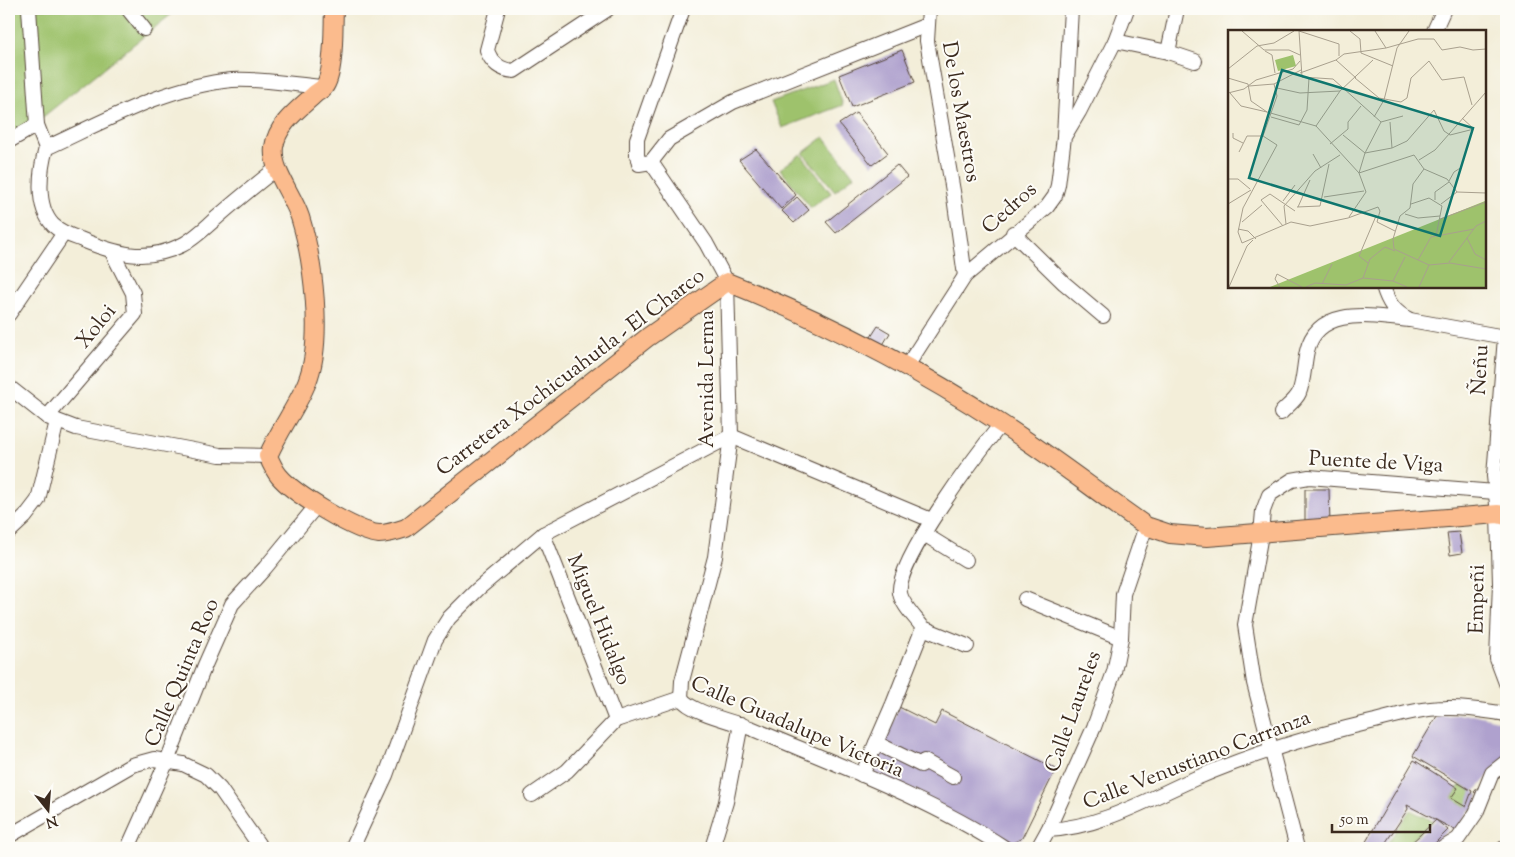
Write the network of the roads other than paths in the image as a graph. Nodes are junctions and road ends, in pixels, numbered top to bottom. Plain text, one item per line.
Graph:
1 (29, 9) edge
2 (128, 9) edge
3 (334, 9) edge
4 (608, 9) edge
5 (683, 9) edge
6 (929, 9) edge
7 (1071, 9) edge
8 (1127, 9) edge
9 (1177, 9) edge
10 (1444, 9) edge
11 (499, 12) edge
12 (927, 25) junction
13 (144, 29) dead end
14 (1434, 30) edge
15 (1115, 41) junction
16 (1168, 52) junction
17 (1195, 61) dead end
18 (324, 87) junction
19 (37, 125) junction
20 (1064, 137) junction
21 (9, 140) edge
22 (46, 148) junction
23 (651, 162) junction
24 (277, 168) junction
25 (64, 233) junction
26 (1013, 233) junction
27 (112, 252) junction
28 (965, 276) junction
29 (727, 282) junction
30 (1384, 288) edge
31 (9, 314) edge
32 (1103, 316) dead end
33 (1410, 320) junction
34 (1505, 336) edge
35 (907, 366) junction
36 (9, 387) edge
37 (1281, 413) dead end
38 (52, 419) junction
39 (1002, 423) junction
40 (731, 436) junction
41 (268, 456) junction
42 (1495, 492) junction
43 (317, 505) junction
44 (1502, 515) edge
45 (931, 520) junction
46 (1146, 526) junction
47 (9, 532) edge
48 (543, 534) junction
49 (924, 534) junction
50 (1261, 534) junction
51 (966, 560) dead end
52 (1025, 599) dead end
53 (923, 628) junction
54 (1121, 638) junction
55 (967, 646) dead end
56 (1506, 683) edge
57 (681, 698) junction
58 (1506, 714) edge
59 (616, 720) junction
60 (741, 724) junction
61 (876, 743) junction
62 (1270, 750) junction
63 (167, 761) junction
64 (1506, 762) edge
65 (862, 775) junction
66 (953, 777) dead end
67 (532, 795) dead end
68 (1048, 830) junction
69 (9, 836) edge
70 (128, 848) edge
71 (261, 848) edge
72 (352, 848) edge
73 (712, 848) edge
74 (1005, 848) edge
75 (1038, 848) edge
76 (1297, 848) edge
77 (1443, 848) edge

1 - 19 street
2 - 13 street
3 - 18 main road
4 - 11 street
5 - 23 street, Avenida Lerma
6 - 12 street
7 - 20 street
8 - 15 street, Cedros
9 - 16 street
10 - 14 street
12 - 23 street, De los Maestros
12 - 28 street, De los Maestros
15 - 16 street
15 - 20 street, Cedros
16 - 17 street
18 - 22 street
18 - 24 main road
19 - 21 street
19 - 22 street
20 - 26 street, Cedros
22 - 25 street
23 - 29 street, Avenida Lerma
24 - 27 street
24 - 41 main road
25 - 27 street
25 - 31 street
26 - 28 street, Cedros
26 - 32 street
27 - 38 street, Xoloi
28 - 35 street, Cedros
29 - 35 main road, Carretera Xochicuahutla - El Charco
29 - 40 street, Avenida Lerma
29 - 43 main road, Carretera Xochicuahutla - El Charco
30 - 33 street, Ñeñu
33 - 34 street, Ñeñu
33 - 37 street
34 - 42 street, Ñeñu
35 - 39 main road, Carretera Xochicuahutla - El Charco
36 - 38 street
38 - 41 street
38 - 47 street
39 - 45 street
39 - 46 main road, Carretera Xochicuahutla - El Charco
40 - 45 street
40 - 48 street
40 - 57 street, Avenida Lerma
41 - 43 main road, Carretera Xochicuahutla - El Charco
42 - 44 street, Ñeñu
42 - 50 street, Puente de Viga
43 - 63 street, Calle Quinta Roo
44 - 50 main road, Carretera Xochicuahutla - El Charco
44 - 56 street, Empeñi
45 - 49 street
46 - 50 main road, Carretera Xochicuahutla - El Charco
46 - 54 street, Calle Laureles
48 - 59 street, Miguel Hidalgo
48 - 72 street
49 - 51 street
49 - 53 street
50 - 62 street, Puente de Viga
52 - 54 street
53 - 55 street
53 - 61 street
54 - 68 street, Calle Laureles
57 - 59 street, Calle Guadalupe Victoria
57 - 60 street, Calle Guadalupe Victoria
58 - 62 street, Calle Venustiano Carranza
59 - 67 street, Calle Guadalupe Victoria
60 - 65 street, Calle Guadalupe Victoria
60 - 73 street
61 - 65 street
61 - 66 street
62 - 68 street, Calle Venustiano Carranza
62 - 76 street, Puente de Viga
63 - 69 street
63 - 70 street, Calle Quinta Roo
63 - 71 street
64 - 77 street
65 - 74 street, Calle Guadalupe Victoria
68 - 75 street, Calle Laureles

